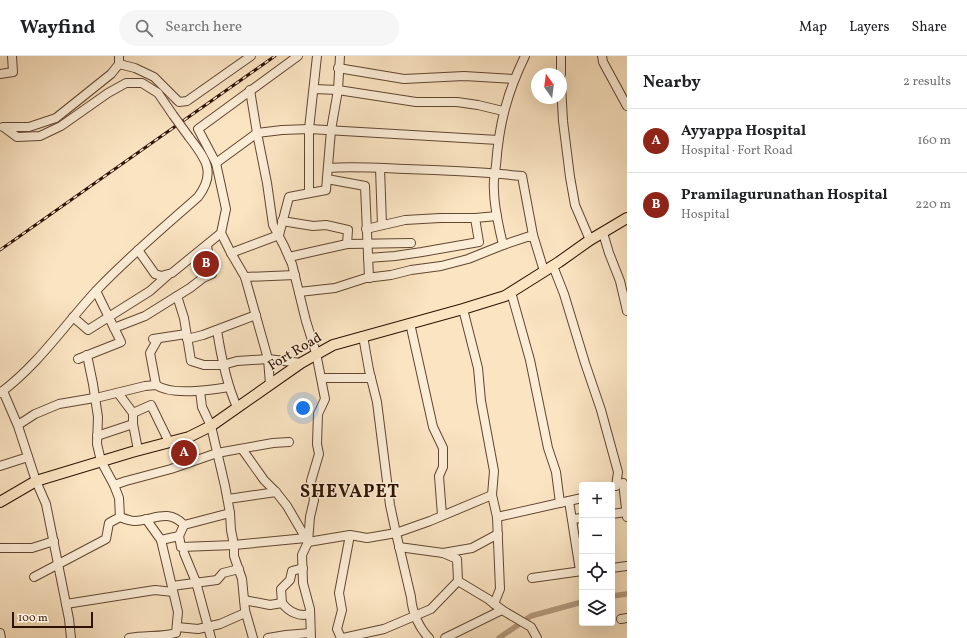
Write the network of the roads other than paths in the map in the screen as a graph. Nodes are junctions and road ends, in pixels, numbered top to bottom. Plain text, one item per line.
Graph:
1 (12, 56) edge
2 (251, 56) edge
3 (298, 56) edge
4 (317, 56) edge
5 (340, 56) edge
6 (525, 56) edge
7 (561, 56) edge
8 (602, 56) edge
9 (119, 60) edge
10 (338, 68) junction
11 (561, 68) edge
12 (0, 74) edge
13 (514, 79) junction
14 (314, 88) junction
15 (250, 90) junction
16 (338, 90) junction
17 (562, 104) edge
18 (627, 106) edge
19 (503, 111) junction
20 (2, 127) edge
21 (308, 129) junction
22 (331, 130) junction
23 (257, 133) junction
24 (498, 140) junction
25 (216, 163) junction
26 (328, 168) junction
27 (380, 168) junction
28 (495, 173) junction
29 (327, 179) junction
30 (309, 193) junction
31 (497, 216) junction
32 (475, 218) junction
33 (627, 218) edge
34 (282, 221) junction
35 (382, 225) junction
36 (366, 229) junction
37 (603, 232) junction
38 (221, 233) junction
39 (279, 235) junction
40 (533, 235) junction
41 (590, 240) junction
42 (367, 243) junction
43 (411, 243) dead end
44 (348, 244) junction
45 (503, 245) junction
46 (207, 246) junction
47 (138, 250) junction
48 (231, 253) junction
49 (289, 257) junction
50 (368, 258) junction
51 (553, 266) junction
52 (544, 271) junction
53 (168, 274) junction
54 (295, 275) junction
55 (245, 277) junction
56 (369, 278) junction
57 (96, 291) junction
58 (299, 292) junction
59 (511, 292) junction
60 (177, 296) junction
61 (463, 310) junction
62 (627, 311) edge
63 (256, 315) junction
64 (73, 317) junction
65 (108, 317) junction
66 (410, 323) junction
67 (114, 328) junction
68 (217, 330) junction
69 (363, 336) junction
70 (187, 337) junction
71 (316, 353) junction
72 (87, 355) junction
73 (78, 359) dead end
74 (268, 359) junction
75 (301, 363) junction
76 (224, 365) junction
77 (322, 378) junction
78 (371, 378) junction
79 (156, 384) junction
80 (270, 384) junction
81 (229, 387) junction
82 (1, 392) edge
83 (200, 392) junction
84 (118, 393) junction
85 (95, 398) junction
86 (238, 407) junction
87 (133, 413) junction
88 (133, 424) junction
89 (18, 425) junction
90 (211, 426) junction
91 (97, 436) junction
92 (169, 442) junction
93 (289, 442) dead end
94 (242, 449) junction
95 (138, 450) junction
96 (217, 454) junction
97 (28, 457) junction
98 (101, 461) junction
99 (0, 466) edge
100 (36, 481) junction
101 (619, 484) edge
102 (114, 485) junction
103 (276, 492) junction
104 (492, 495) junction
105 (228, 499) junction
106 (579, 499) edge
107 (569, 501) junction
108 (0, 502) edge
109 (560, 503) junction
110 (230, 513) junction
111 (615, 514) edge
112 (442, 515) junction
113 (627, 515) edge
114 (120, 517) junction
115 (497, 517) junction
116 (579, 518) edge
117 (146, 519) junction
118 (572, 519) junction
119 (184, 525) junction
120 (396, 533) junction
121 (498, 534) junction
122 (350, 535) junction
123 (179, 536) junction
124 (161, 540) junction
125 (307, 540) junction
126 (54, 541) junction
127 (579, 541) edge
128 (234, 545) junction
129 (0, 547) edge
130 (399, 547) junction
131 (184, 553) dead end
132 (443, 553) junction
133 (58, 564) junction
134 (627, 566) edge
135 (303, 568) junction
136 (615, 568) edge
137 (239, 569) junction
138 (579, 571) edge
139 (34, 577) dead end
140 (532, 578) dead end
141 (458, 581) junction
142 (196, 582) junction
143 (172, 589) junction
144 (244, 600) junction
145 (282, 603) junction
146 (66, 604) junction
147 (494, 604) junction
148 (502, 610) junction
149 (245, 613) junction
150 (310, 614) junction
151 (416, 615) junction
152 (208, 627) junction
153 (0, 633) edge
154 (177, 633) edge
155 (311, 635) edge
156 (138, 637) edge
157 (427, 637) edge
158 (1, 638) edge
159 (71, 638) edge
160 (129, 638) edge
161 (211, 638) edge
162 (253, 638) edge
163 (268, 638) edge
164 (342, 638) edge
165 (445, 638) edge
166 (537, 638) edge

1 - 12 street
2 - 9 street
3 - 15 street
4 - 14 street
5 - 10 street
6 - 13 street
7 - 11 street
8 - 18 street
9 - 20 street
10 - 13 street
10 - 16 street
13 - 19 street
14 - 16 street
14 - 21 street
15 - 23 street
15 - 25 street
16 - 19 street
16 - 22 street
17 - 41 street
19 - 24 street
20 - 47 street, bridge
21 - 22 street
21 - 23 street
21 - 30 street
22 - 24 street
22 - 26 street
23 - 25 street
23 - 39 street
24 - 28 street
25 - 38 street
26 - 27 street
26 - 29 street
27 - 28 street
27 - 35 street
28 - 31 street
28 - 40 street
29 - 30 street
29 - 36 street
30 - 34 street
31 - 32 street
31 - 45 street
32 - 35 street
32 - 50 street
33 - 37 main road, Fort Road
34 - 39 street
34 - 44 street
35 - 36 street
36 - 42 street
37 - 41 main road, Fort Road
37 - 62 street
38 - 46 street
38 - 48 street
39 - 48 street
39 - 49 street
40 - 45 street
40 - 52 street
41 - 51 main road, Fort Road
42 - 43 street
42 - 44 street
42 - 50 street
44 - 49 street
45 - 56 street
46 - 53 street
46 - 60 street
47 - 53 street
47 - 57 street
48 - 55 street
49 - 54 street
50 - 56 street
51 - 52 main road, Fort Road
51 - 101 street
52 - 59 main road, Fort Road
53 - 65 street
54 - 55 street
54 - 58 street
55 - 63 street
56 - 58 street
57 - 64 street
57 - 65 street
58 - 71 street
59 - 61 main road, Fort Road
59 - 109 street
60 - 67 street
60 - 70 street
61 - 66 main road, Fort Road
61 - 104 street
63 - 68 street
63 - 74 street
64 - 65 street
64 - 82 street
65 - 67 street
66 - 69 main road, Fort Road
66 - 112 street
67 - 72 street
68 - 70 street
68 - 76 street
69 - 71 main road, Fort Road
69 - 78 street
70 - 76 street
70 - 79 street
71 - 75 main road, Fort Road
71 - 77 street
72 - 73 street
72 - 85 street
74 - 75 street
74 - 76 street
74 - 80 street
75 - 80 main road, Fort Road
76 - 81 street
77 - 78 street
77 - 125 street
78 - 120 street
79 - 83 street
79 - 84 street
80 - 86 main road, Fort Road
81 - 83 street
81 - 86 street
82 - 89 street
83 - 90 street
84 - 85 street
84 - 87 street
85 - 89 street
85 - 91 street
86 - 90 main road, Fort Road
87 - 88 street
87 - 92 street
88 - 91 street
88 - 95 street
89 - 97 street
90 - 92 main road, Fort Road
90 - 96 street
91 - 98 street
92 - 95 main road, Fort Road
93 - 94 street
94 - 96 street
94 - 103 street
95 - 98 main road, Fort Road
96 - 102 street
96 - 105 street
97 - 99 street
97 - 100 street
98 - 100 main road, Fort Road
98 - 102 street
100 - 108 main road, Fort Road
100 - 126 street
101 - 113 street
102 - 114 street
103 - 105 street
103 - 125 street
104 - 112 street
104 - 115 street
105 - 110 street
106 - 107 street
107 - 109 street
107 - 118 street
109 - 115 street
110 - 119 street
110 - 128 street
111 - 113 street
112 - 120 street
114 - 117 street
114 - 133 street
115 - 121 street
116 - 118 street
117 - 119 street
117 - 124 street
118 - 127 street
119 - 123 street
120 - 122 street
120 - 130 street
121 - 132 street
121 - 147 street
122 - 125 street
122 - 164 street
123 - 124 street
123 - 128 street
124 - 143 street
125 - 128 street
125 - 135 street
126 - 129 street
126 - 133 street
128 - 137 street
130 - 132 street
130 - 151 street
131 - 142 street
132 - 141 street
133 - 139 street
133 - 146 street
134 - 136 street
135 - 145 street
135 - 150 street
137 - 142 street
137 - 144 street
138 - 140 street
141 - 147 street
141 - 151 street
142 - 143 street
142 - 152 street
143 - 146 street
143 - 154 street
144 - 145 street
144 - 149 street
145 - 150 street
146 - 159 street
147 - 148 street
148 - 165 street
148 - 166 street
149 - 152 street
149 - 162 street
150 - 155 street
151 - 157 street
151 - 164 street
152 - 154 street
152 - 161 street
153 - 158 street
154 - 156 street
155 - 163 street
156 - 160 street

